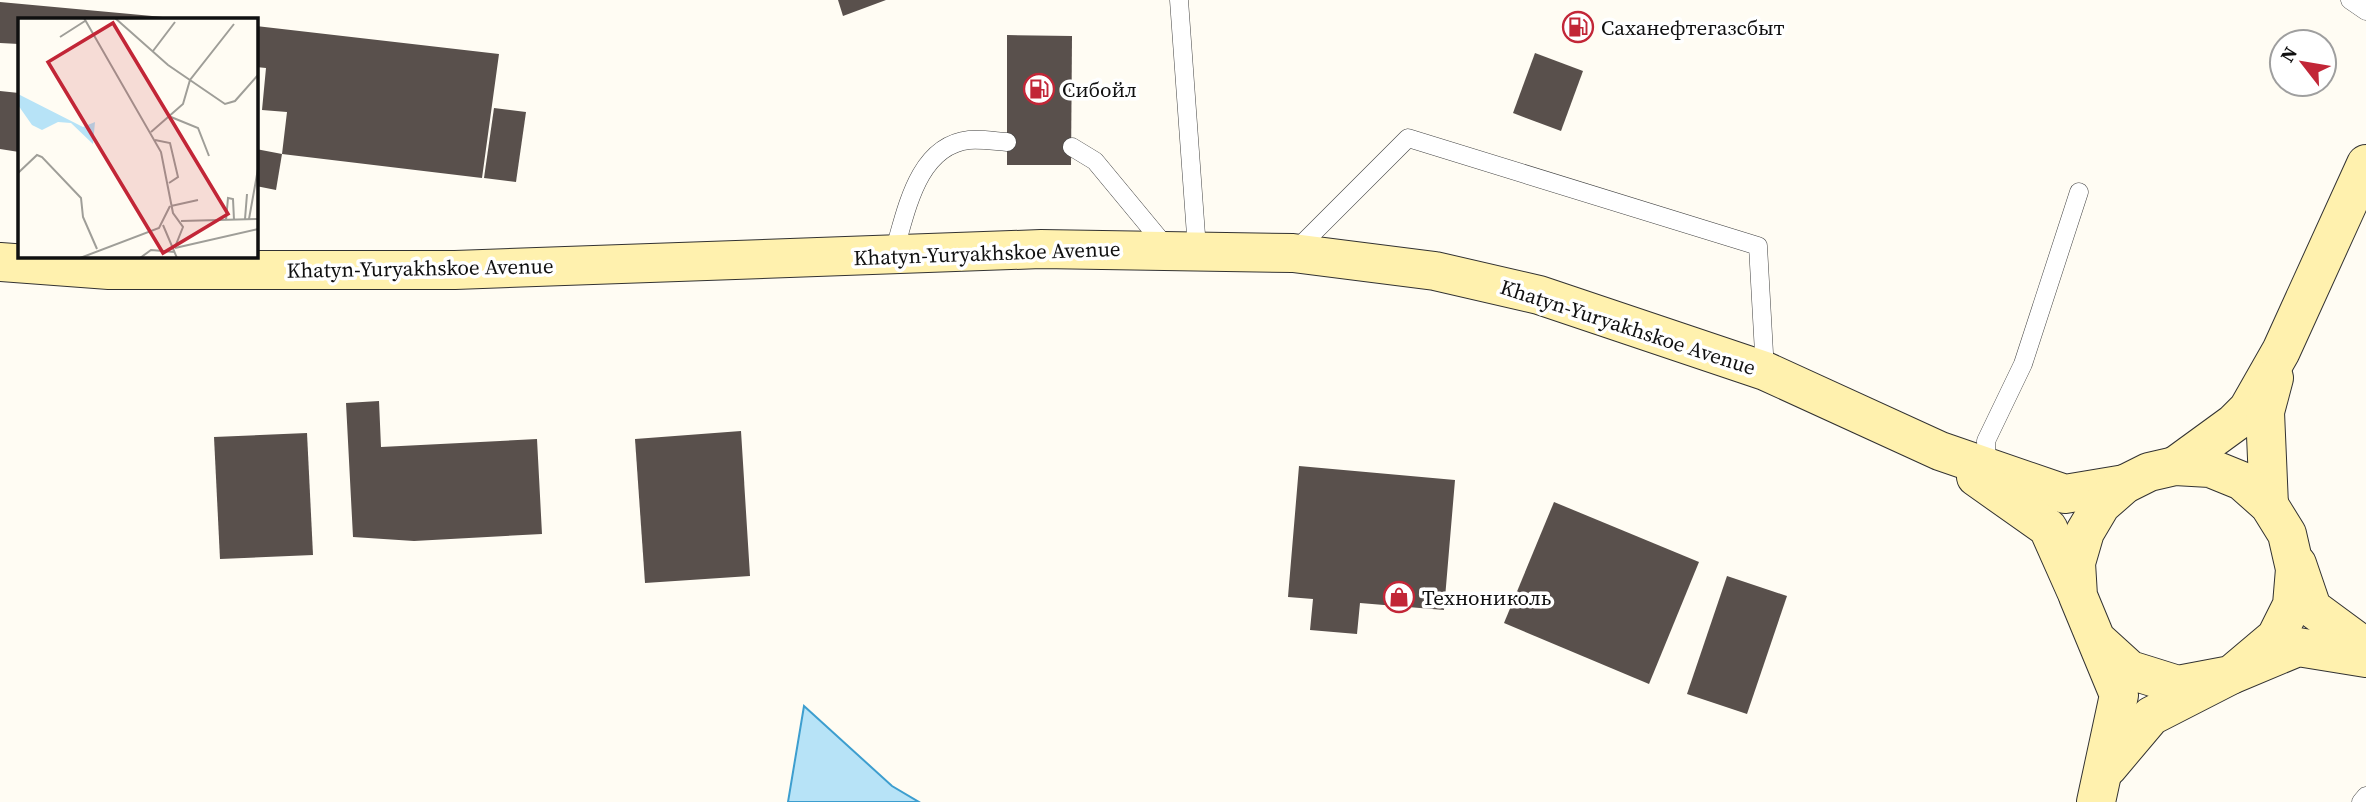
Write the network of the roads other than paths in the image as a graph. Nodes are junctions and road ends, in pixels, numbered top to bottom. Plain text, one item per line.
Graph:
1 (1179, 0) edge
2 (2350, 0) edge
3 (2366, 11) edge
4 (1007, 142) dead end
5 (1072, 147) dead end
6 (2366, 164) edge
7 (2078, 192) dead end
8 (1182, 249) junction
9 (1293, 253) junction
10 (893, 256) junction
11 (0, 262) edge
12 (2281, 351) junction
13 (1765, 370) junction
14 (1940, 451) junction
15 (2175, 466) junction
16 (1987, 468) junction
17 (2125, 484) junction
18 (2278, 519) junction
19 (2078, 596) junction
20 (2097, 640) junction
21 (2366, 648) edge
22 (2366, 658) edge
23 (2231, 675) junction
24 (2099, 788) edge
25 (2366, 796) edge
26 (2361, 802) edge

1 - 8 lane
2 - 3 lane
4 - 10 lane
5 - 8 lane
6 - 12 main road
7 - 16 lane
8 - 9 main road, Khatyn-Yuryakhskoe Avenue
8 - 10 main road, Khatyn-Yuryakhskoe Avenue
9 - 13 main road, Khatyn-Yuryakhskoe Avenue
9 - 13 lane
10 - 11 main road, Khatyn-Yuryakhskoe Avenue
12 - 15 main road
12 - 18 main road
13 - 14 main road, Khatyn-Yuryakhskoe Avenue
14 - 16 main road, Khatyn-Yuryakhskoe Avenue
14 - 19 main road, Khatyn-Yuryakhskoe Avenue
15 - 17 main road
15 - 18 main road
16 - 17 main road, Khatyn-Yuryakhskoe Avenue
17 - 19 main road
18 - 21 main road
18 - 23 main road
19 - 20 main road
20 - 23 main road
20 - 24 main road
22 - 23 main road
23 - 24 main road
25 - 26 lane

